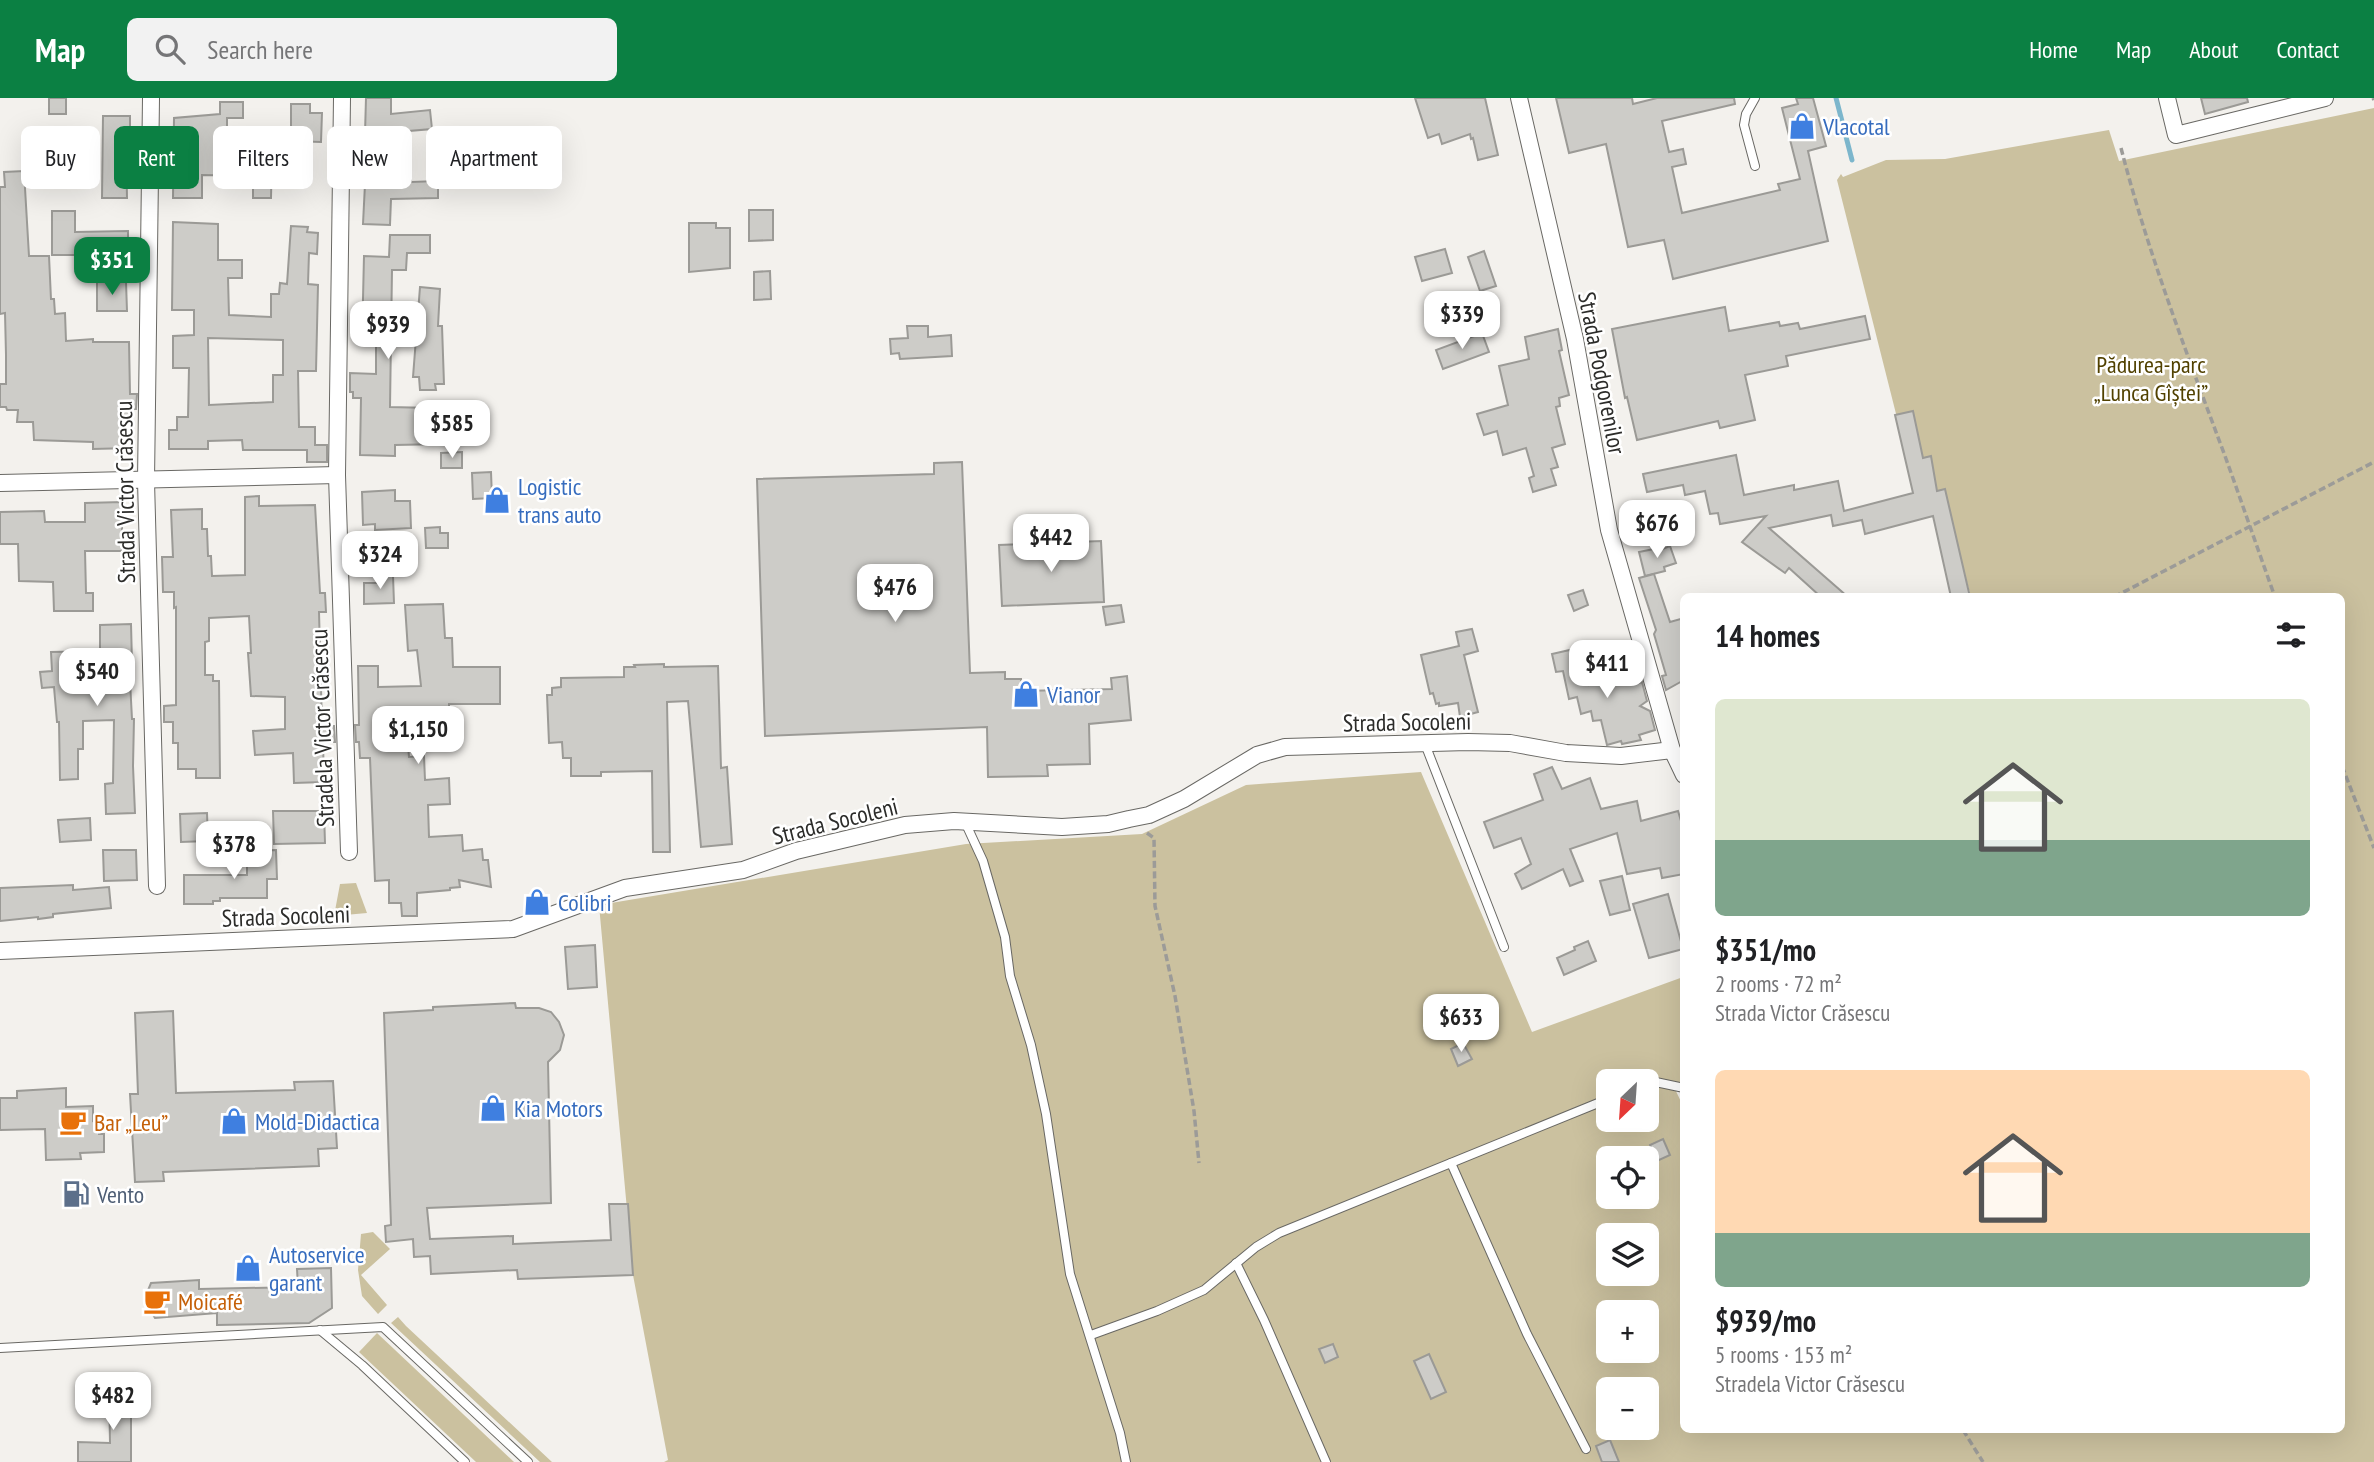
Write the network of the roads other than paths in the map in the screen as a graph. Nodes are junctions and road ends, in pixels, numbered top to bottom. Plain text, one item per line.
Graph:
1 (151, 98) edge
2 (342, 98) edge
3 (1519, 98) edge
4 (1755, 98) edge
5 (2167, 98) edge
6 (2325, 98) edge
7 (1755, 166) dead end
8 (337, 475) junction
9 (146, 481) junction
10 (0, 483) edge
11 (1425, 744) junction
12 (1672, 750) junction
13 (1680, 767) edge
14 (965, 822) junction
15 (349, 852) dead end
16 (158, 886) dead end
17 (1504, 947) dead end
18 (0, 951) edge
19 (1659, 1083) edge
20 (1680, 1087) edge
21 (1596, 1104) edge
22 (1451, 1163) junction
23 (1236, 1264) junction
24 (320, 1330) junction
25 (1091, 1335) junction
26 (0, 1348) edge
27 (1586, 1449) dead end
28 (465, 1462) edge
29 (528, 1462) edge
30 (1126, 1462) edge
31 (1326, 1462) edge

1 - 9 street, Strada Victor Crăsescu
2 - 8 street, Stradela Victor Crăsescu
3 - 12 street, Strada Podgorenilor
4 - 7 lane
5 - 6 street
8 - 9 street
8 - 15 street, Stradela Victor Crăsescu
9 - 10 street
9 - 16 street, Strada Victor Crăsescu
11 - 12 street, Strada Socoleni
11 - 14 street, Strada Socoleni
11 - 17 lane
12 - 13 street, Strada Podgorenilor
14 - 18 street, Strada Socoleni
14 - 25 lane
19 - 20 lane
21 - 22 lane
22 - 23 lane
22 - 27 lane
23 - 25 lane
23 - 31 lane
24 - 26 lane
24 - 28 lane
24 - 29 lane
25 - 30 lane

